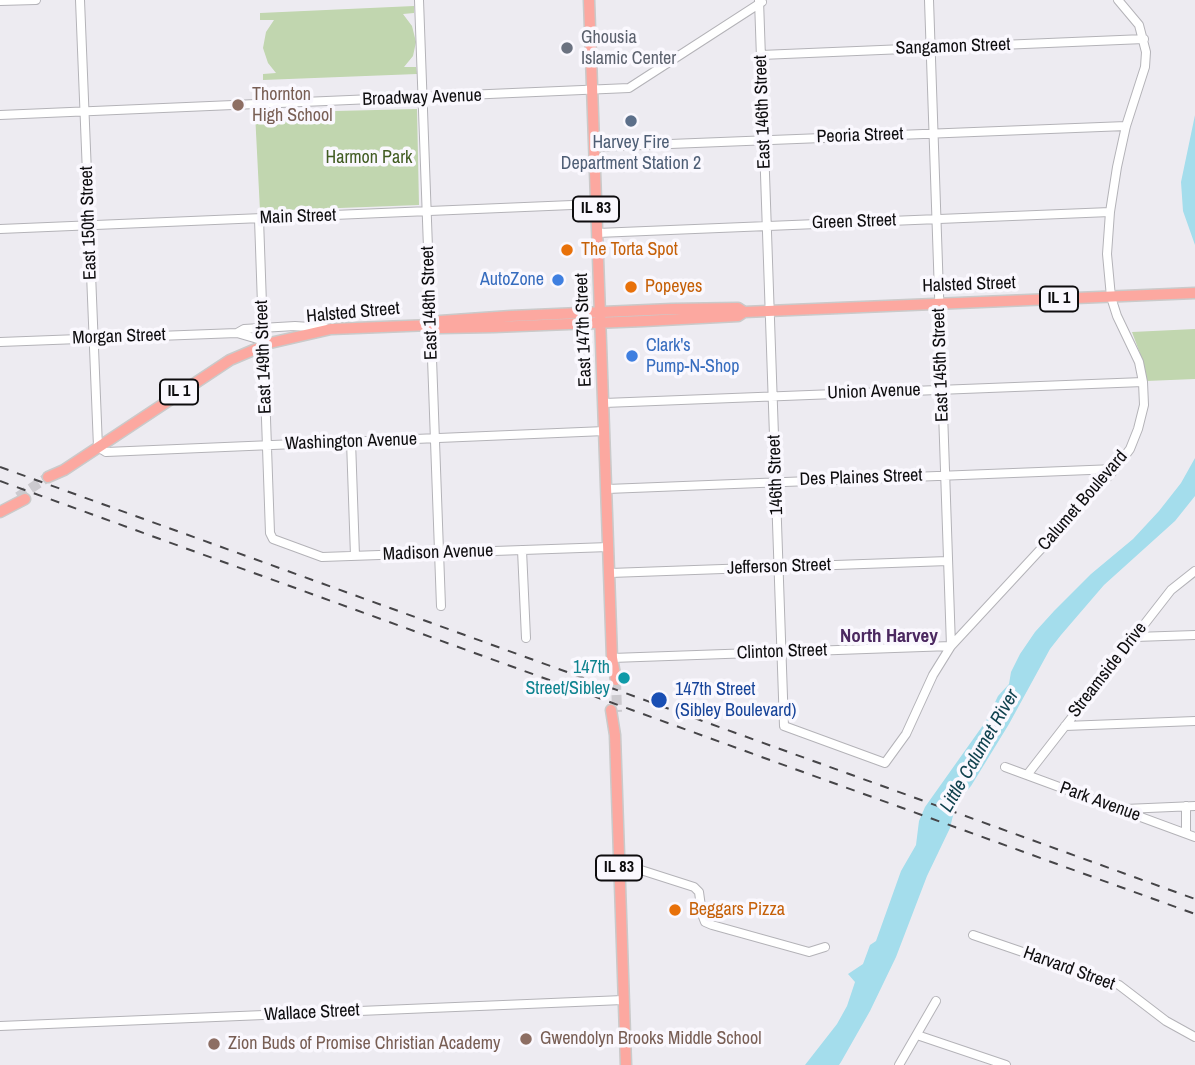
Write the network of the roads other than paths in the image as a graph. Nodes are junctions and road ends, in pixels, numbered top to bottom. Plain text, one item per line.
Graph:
1 (36, 0) edge
2 (80, 0) edge
3 (419, 0) edge
4 (589, 0) edge
5 (929, 0) edge
6 (1118, 0) edge
7 (0, 1) edge
8 (761, 1) edge
9 (1144, 39) junction
10 (930, 48) junction
11 (761, 55) junction
12 (592, 91) junction
13 (423, 98) junction
14 (85, 111) junction
15 (0, 115) edge
16 (1126, 126) junction
17 (933, 134) junction
18 (764, 139) junction
19 (594, 147) junction
20 (596, 204) junction
21 (427, 212) junction
22 (1110, 212) junction
23 (259, 219) junction
24 (936, 220) junction
25 (90, 225) junction
26 (768, 225) junction
27 (0, 229) edge
28 (597, 233) junction
29 (1195, 293) edge
30 (1111, 297) junction
31 (939, 304) junction
32 (771, 311) junction
33 (601, 317) junction
34 (431, 325) junction
35 (263, 328) junction
36 (331, 329) junction
37 (237, 332) junction
38 (94, 338) junction
39 (0, 342) edge
40 (266, 343) junction
41 (1143, 382) junction
42 (942, 390) junction
43 (773, 396) junction
44 (604, 403) junction
45 (605, 431) junction
46 (435, 438) junction
47 (351, 441) junction
48 (268, 445) junction
49 (98, 447) junction
50 (1115, 469) junction
51 (945, 476) junction
52 (51, 478) tunnel mouth
53 (776, 481) junction
54 (607, 489) junction
55 (21, 498) tunnel mouth
56 (3, 511) edge
57 (271, 537) joint
58 (609, 547) junction
59 (522, 550) junction
60 (439, 553) junction
61 (355, 556) junction
62 (948, 561) junction
63 (779, 567) junction
64 (1195, 570) edge
65 (610, 573) junction
66 (441, 606) dead end
67 (1195, 635) edge
68 (1135, 637) junction
69 (526, 638) dead end
70 (951, 646) junction
71 (782, 652) junction
72 (612, 658) junction
73 (613, 679) tunnel mouth
74 (614, 711) tunnel mouth
75 (1195, 720) edge
76 (784, 726) joint
77 (1065, 726) junction
78 (1005, 767) dead end
79 (1027, 775) junction
80 (1190, 806) edge
81 (1118, 809) junction
82 (1191, 835) edge
83 (619, 863) junction
84 (973, 935) dead end
85 (825, 947) dead end
86 (623, 1000) junction
87 (936, 1001) dead end
88 (0, 1026) edge
89 (917, 1035) junction
90 (1195, 1037) edge
91 (626, 1065) edge
92 (899, 1065) edge
93 (1006, 1065) edge

1 - 7 street
2 - 14 street, East 150th Street
3 - 13 street, East 148th Street
4 - 12 main road, East 147th Street / IL 83
5 - 10 street, East 145th Street
6 - 9 street
8 - 11 street, East 146th Street
8 - 12 street, Broadway Avenue
9 - 10 street, Sangamon Street
9 - 16 street, Calumet Boulevard
10 - 11 street, Sangamon Street
10 - 17 street, East 145th Street
11 - 18 street, East 146th Street
12 - 13 street, Broadway Avenue
12 - 19 main road, East 147th Street / IL 83
13 - 14 street, Broadway Avenue
13 - 21 street, East 148th Street
14 - 15 street, Broadway Avenue
14 - 25 street, East 150th Street
16 - 17 street, Peoria Street
16 - 22 street, Calumet Boulevard
17 - 18 street, Peoria Street
17 - 24 street, East 145th Street
18 - 19 street, Peoria Street
18 - 26 street, East 146th Street
19 - 20 main road, East 147th Street / IL 83
20 - 21 street, Main Street
20 - 28 main road, East 147th Street / IL 83
21 - 23 street, Main Street
21 - 34 street, East 148th Street
22 - 24 street, Green Street
22 - 30 street, Calumet Boulevard
23 - 25 street, Main Street
23 - 35 street, East 149th Street
24 - 26 street, Green Street
24 - 31 street, East 145th Street
25 - 27 street, Main Street
25 - 38 street, East 150th Street
26 - 28 street, Green Street
26 - 32 street, 146th Street
28 - 33 main road, East 147th Street / IL 83
29 - 30 main road, Halsted Street / IL 1
30 - 31 main road, Halsted Street / IL 1
30 - 41 street, Calumet Boulevard
31 - 32 main road, Halsted Street / IL 1
31 - 42 street, East 145th Street
32 - 33 main road, Halsted Street / IL 1
32 - 43 street, 146th Street
33 - 34 main road, Halsted Street / IL 1
33 - 44 main road, East 147th Street / IL 83
34 - 36 main road, Halsted Street / IL 1
34 - 46 street, East 148th Street
35 - 36 street, Morgan Street
35 - 37 street, Morgan Street
35 - 40 street, East 149th Street
36 - 40 main road, Halsted Street / IL 1
37 - 38 street, Morgan Street
37 - 40 street, Morgan Street
38 - 39 street, Morgan Street
38 - 49 street, East 150th Street
40 - 48 street, East 149th Street
40 - 49 main road, Halsted Street / IL 1
41 - 42 street, Union Avenue
41 - 50 street, Calumet Boulevard
42 - 43 street, Union Avenue
42 - 51 street, East 145th Street
43 - 44 street, Union Avenue
43 - 53 street, 146th Street
44 - 45 main road, East 147th Street / IL 83
45 - 46 street, Washington Avenue
45 - 54 main road, East 147th Street / IL 83
46 - 47 street, Washington Avenue
46 - 60 street, East 148th Street
47 - 48 street, Washington Avenue
47 - 61 street
48 - 49 street, Washington Avenue
48 - 57 street, East 149th Street
49 - 52 main road, Halsted Street / IL 1
50 - 51 street, Des Plaines Street
50 - 70 street, Calumet Boulevard
51 - 53 street, Des Plaines Street
51 - 62 street, East 145th Street
53 - 54 street, Des Plaines Street
53 - 63 street, 146th Street
54 - 58 main road, East 147th Street / IL 83
55 - 56 main road
57 - 61 street, Madison Avenue
58 - 59 street, Madison Avenue
58 - 65 main road, East 147th Street / IL 83
59 - 60 street, Madison Avenue
59 - 69 street
60 - 61 street, Madison Avenue
60 - 66 street, East 148th Street
62 - 63 street, Jefferson Street
62 - 70 street, East 145th Street
63 - 65 street, Jefferson Street
63 - 71 street, 146th Street
64 - 68 street, Streamside Drive
65 - 72 main road, East 147th Street / IL 83
67 - 68 street
68 - 77 street, Streamside Drive
70 - 71 street, Clinton Street
70 - 76 street, Calumet Boulevard
71 - 72 street, Clinton Street
71 - 76 street, 146th Street
72 - 73 main road, East 147th Street / IL 83
74 - 83 main road, IL 83
75 - 77 street
77 - 79 street, Streamside Drive
78 - 79 street, Park Avenue
79 - 81 street, Park Avenue
80 - 81 street
80 - 82 street
81 - 82 street, Park Avenue
83 - 85 street
83 - 86 main road, IL 83
84 - 90 street, Harvard Street
86 - 88 street, Wallace Street
86 - 91 main road, IL 83
87 - 89 street
89 - 92 street
89 - 93 street

